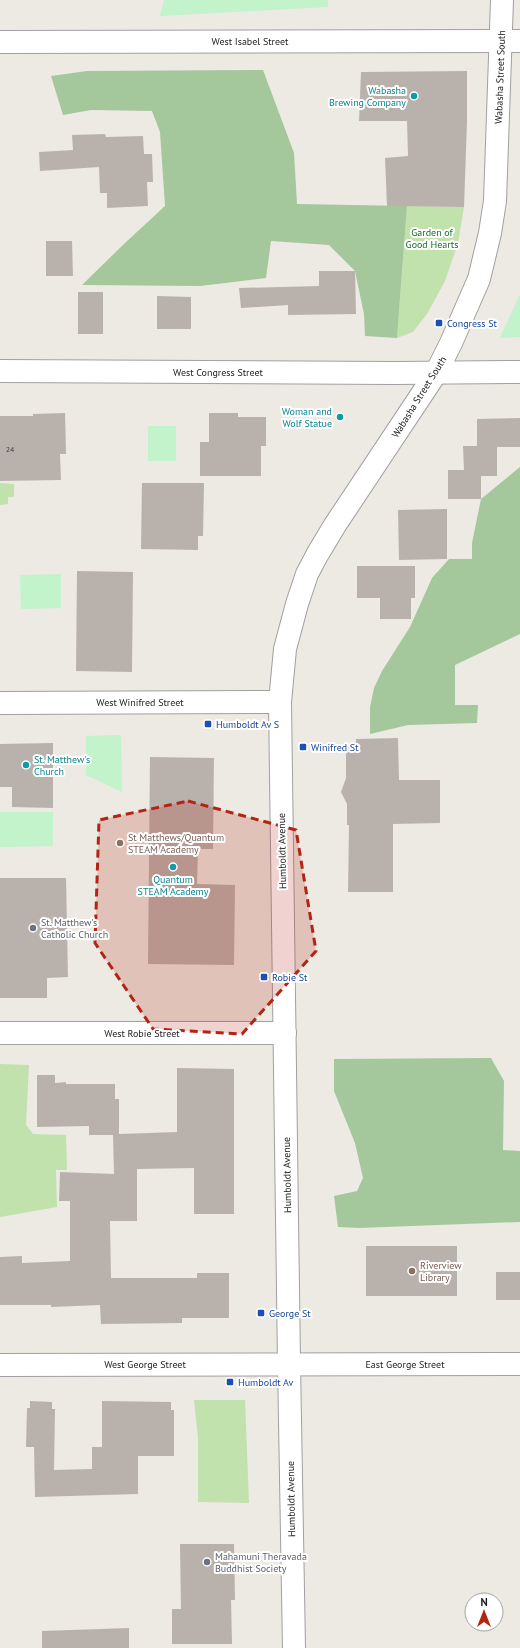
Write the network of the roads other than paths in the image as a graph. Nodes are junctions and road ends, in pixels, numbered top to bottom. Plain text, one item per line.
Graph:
1 (502, 0) edge
2 (510, 41) edge
3 (0, 42) edge
4 (0, 372) edge
5 (520, 372) edge
6 (436, 373) junction
7 (280, 702) junction
8 (0, 703) edge
9 (285, 1032) junction
10 (0, 1033) edge
11 (289, 1364) junction
12 (520, 1364) edge
13 (0, 1365) edge
14 (294, 1648) edge

1 - 2 street, Wabasha Street South
2 - 3 street, West Isabel Street
2 - 6 street, Wabasha Street South
4 - 6 street, West Congress Street
5 - 6 street, West Congress Street
6 - 7 street, Wabasha Street South
7 - 8 street, West Winifred Street
7 - 9 street, Humboldt Avenue
9 - 10 street, West Robie Street
9 - 11 street, Humboldt Avenue
11 - 12 street, East George Street
11 - 13 street, West George Street
11 - 14 street, Humboldt Avenue

